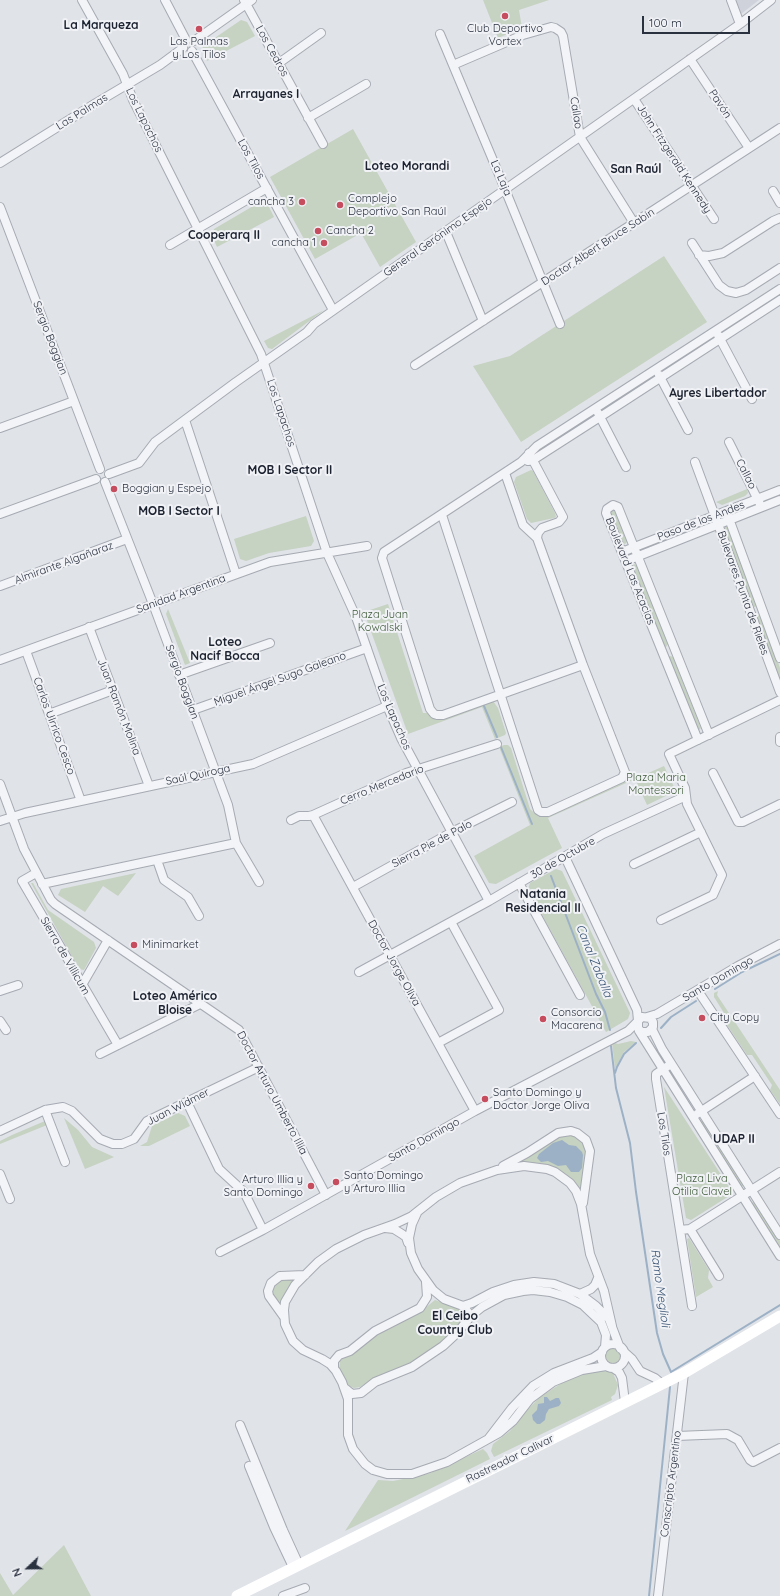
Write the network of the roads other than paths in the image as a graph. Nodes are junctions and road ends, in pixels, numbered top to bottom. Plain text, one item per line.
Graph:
1 (82, 0) edge
2 (165, 0) edge
3 (731, 0) edge
4 (771, 0) edge
5 (248, 1) edge
6 (740, 24) junction
7 (321, 33) dead end
8 (440, 34) dead end
9 (190, 41) junction
10 (188, 50) junction
11 (690, 59) junction
12 (279, 63) junction
13 (453, 65) junction
14 (127, 84) junction
15 (366, 84) dead end
16 (634, 99) junction
17 (308, 118) junction
18 (780, 128) edge
19 (580, 137) junction
20 (323, 144) dead end
21 (749, 148) junction
22 (0, 163) edge
23 (692, 185) junction
24 (267, 188) junction
25 (506, 190) junction
26 (773, 191) dead end
27 (780, 203) edge
28 (0, 207) edge
29 (780, 218) edge
30 (714, 219) dead end
31 (634, 223) junction
32 (198, 229) junction
33 (446, 232) junction
34 (692, 243) dead end
35 (170, 245) dead end
36 (699, 255) junction
37 (780, 268) edge
38 (543, 282) junction
39 (778, 290) edge
40 (780, 300) edge
41 (334, 310) junction
42 (483, 321) junction
43 (560, 324) dead end
44 (715, 330) junction
45 (720, 339) junction
46 (264, 362) junction
47 (415, 366) dead end
48 (656, 370) junction
49 (660, 378) junction
50 (752, 399) dead end
51 (74, 401) junction
52 (596, 409) junction
53 (600, 417) junction
54 (185, 420) junction
55 (0, 428) edge
56 (688, 430) dead end
57 (729, 442) dead end
58 (531, 457) junction
59 (695, 462) dead end
60 (626, 467) dead end
61 (100, 469) junction
62 (505, 473) junction
63 (109, 474) junction
64 (96, 478) junction
65 (105, 482) junction
66 (780, 490) edge
67 (758, 499) junction
68 (780, 500) edge
69 (761, 507) junction
70 (726, 511) junction
71 (0, 514) edge
72 (442, 515) junction
73 (715, 516) junction
74 (729, 520) junction
75 (718, 524) junction
76 (537, 538) junction
77 (128, 539) junction
78 (367, 546) dead end
79 (634, 547) junction
80 (622, 552) junction
81 (327, 553) junction
82 (638, 556) junction
83 (626, 561) junction
84 (236, 574) junction
85 (0, 586) edge
86 (153, 604) junction
87 (762, 610) junction
88 (752, 615) junction
89 (89, 627) junction
90 (270, 643) dead end
91 (367, 648) junction
92 (674, 648) junction
93 (26, 651) junction
94 (662, 653) junction
95 (780, 658) edge
96 (0, 660) edge
97 (583, 665) junction
98 (179, 675) junction
99 (113, 690) junction
100 (780, 692) edge
101 (500, 695) junction
102 (780, 700) edge
103 (387, 706) junction
104 (193, 710) junction
105 (50, 714) junction
106 (709, 735) junction
107 (780, 737) edge
108 (698, 740) junction
109 (780, 742) edge
110 (498, 744) dead end
111 (418, 770) junction
112 (215, 772) junction
113 (713, 773) dead end
114 (0, 784) edge
115 (149, 786) junction
116 (686, 796) junction
117 (81, 801) junction
118 (512, 802) dead end
119 (780, 804) edge
120 (313, 815) junction
121 (12, 817) junction
122 (291, 820) dead end
123 (0, 821) edge
124 (452, 832) junction
125 (701, 832) junction
126 (236, 843) junction
127 (565, 856) junction
128 (157, 860) junction
129 (634, 864) dead end
130 (36, 873) junction
131 (259, 882) dead end
132 (519, 883) junction
133 (42, 884) junction
134 (353, 887) junction
135 (489, 901) junction
136 (199, 916) dead end
137 (661, 920) dead end
138 (450, 922) junction
139 (108, 940) junction
140 (780, 944) edge
141 (390, 955) junction
142 (359, 972) dead end
143 (18, 985) dead end
144 (82, 985) junction
145 (0, 991) edge
146 (698, 991) junction
147 (580, 995) dead end
148 (200, 1004) junction
149 (657, 1014) junction
150 (0, 1022) edge
151 (641, 1023) junction
152 (653, 1027) junction
153 (6, 1030) dead end
154 (438, 1043) junction
155 (118, 1045) junction
156 (100, 1054) dead end
157 (671, 1064) junction
158 (259, 1067) junction
159 (663, 1069) junction
160 (755, 1076) junction
161 (187, 1102) junction
162 (46, 1110) junction
163 (475, 1111) junction
164 (701, 1111) junction
165 (780, 1114) edge
166 (693, 1116) junction
167 (0, 1131) edge
168 (65, 1162) dead end
169 (497, 1170) junction
170 (780, 1172) edge
171 (0, 1174) edge
172 (752, 1190) junction
173 (326, 1195) junction
174 (742, 1196) junction
175 (10, 1199) dead end
176 (583, 1210) junction
177 (417, 1213) junction
178 (385, 1228) junction
179 (690, 1229) junction
180 (263, 1230) junction
181 (680, 1230) junction
182 (780, 1235) edge
183 (409, 1246) junction
184 (220, 1252) dead end
185 (780, 1256) edge
186 (305, 1275) junction
187 (719, 1276) dead end
188 (598, 1278) junction
189 (426, 1282) junction
190 (580, 1294) junction
191 (438, 1295) junction
192 (426, 1301) junction
193 (463, 1306) junction
194 (692, 1306) dead end
195 (471, 1316) junction
196 (780, 1316) edge
197 (284, 1318) junction
198 (612, 1326) junction
199 (622, 1349) junction
200 (603, 1350) junction
201 (339, 1355) junction
202 (318, 1357) junction
203 (610, 1367) junction
204 (334, 1368) junction
205 (684, 1373) junction
206 (662, 1384) junction
207 (346, 1389) junction
208 (361, 1392) junction
209 (625, 1402) junction
210 (348, 1411) junction
211 (240, 1425) dead end
212 (676, 1436) junction
213 (484, 1442) junction
214 (780, 1448) edge
215 (249, 1466) dead end
216 (296, 1566) junction
217 (305, 1588) dead end
218 (241, 1595) edge
219 (283, 1596) edge
220 (658, 1596) edge

1 - 14 street, Los Lapachos
2 - 9 street
3 - 6 street
4 - 6 street, General Gerónimo Espejo
5 - 9 street
5 - 12 street, Los Cedros
6 - 11 street, General Gerónimo Espejo
7 - 12 street
8 - 13 street, La Laja
9 - 10 street
10 - 14 street, Las Palmas
10 - 24 street, Los Tilos
11 - 16 street, General Gerónimo Espejo
11 - 21 street, Pavón
12 - 17 street, Los Cedros
13 - 19 street, Callao
13 - 25 street, La Laja
14 - 22 street, Las Palmas
14 - 32 street, Los Lapachos
15 - 17 street
16 - 19 street, General Gerónimo Espejo
16 - 23 street, John Fitzgerald Kennedy
17 - 20 street, Los Cedros
18 - 21 street, Doctor Albert Bruce Sabin
19 - 25 street, General Gerónimo Espejo
19 - 31 street, Callao
21 - 23 street, Doctor Albert Bruce Sabin
23 - 30 street, John Fitzgerald Kennedy
23 - 31 street, Doctor Albert Bruce Sabin
24 - 32 street
24 - 41 street, Los Tilos
25 - 33 street, General Gerónimo Espejo
25 - 38 street, La Laja
26 - 27 street
28 - 51 street, Sergio Boggian
29 - 36 street
31 - 38 street, Doctor Albert Bruce Sabin
32 - 35 street
32 - 46 street, Los Lapachos
33 - 41 street, General Gerónimo Espejo
33 - 42 street
34 - 36 street
36 - 37 street
38 - 42 street, Doctor Albert Bruce Sabin
38 - 43 street, La Laja
39 - 40 street
39 - 44 street
40 - 45 street
41 - 46 street, General Gerónimo Espejo
42 - 47 street, Doctor Albert Bruce Sabin
44 - 45 street
44 - 48 street
45 - 49 street
45 - 50 street
46 - 54 street, General Gerónimo Espejo
46 - 81 street, Los Lapachos
48 - 49 street
48 - 52 street
49 - 53 street
49 - 56 street
51 - 55 street
51 - 61 street, Sergio Boggian
52 - 53 street
52 - 58 street
53 - 58 street
53 - 60 street
54 - 63 street, General Gerónimo Espejo
54 - 84 street
57 - 67 street, Callao
58 - 62 street
58 - 76 street
59 - 73 street, Bulevares Punta de Rieles
61 - 63 street
61 - 64 street
62 - 72 street
62 - 76 street
63 - 65 street
64 - 65 street
64 - 71 street
65 - 77 street, Sergio Boggian
66 - 67 street, Paso de los Andes
67 - 69 street, Callao
67 - 70 street, Paso de los Andes
68 - 69 street, Paso de los Andes
69 - 74 street, Paso de los Andes
70 - 73 street, Paso de los Andes
70 - 74 street, Bulevares Punta de Rieles
72 - 101 street
72 - 101 street
73 - 75 street, Bulevares Punta de Rieles
73 - 79 street, Paso de los Andes
74 - 75 street, Paso de los Andes
74 - 87 street, Bulevares Punta de Rieles
75 - 82 street, Paso de los Andes
75 - 88 street, Bulevares Punta de Rieles
76 - 97 street
77 - 85 street, Almirante Algañaraz
77 - 86 street, Sergio Boggian
78 - 81 street, Sanidad Argentina
79 - 80 street, Paso de los Andes
79 - 80 street, Boulevard Las Acacias
79 - 82 street, Boulevard Las Acacias
80 - 83 street, Boulevard Las Acacias
81 - 84 street, Sanidad Argentina
81 - 91 street, Los Lapachos
82 - 83 street, Paso de los Andes
82 - 92 street, Boulevard Las Acacias
83 - 94 street, Boulevard Las Acacias
84 - 86 street, Sanidad Argentina
86 - 89 street, Sanidad Argentina
86 - 98 street, Sergio Boggian
87 - 88 street
87 - 95 street, Bulevares Punta de Rieles
88 - 100 street, Bulevares Punta de Rieles
89 - 93 street, Sanidad Argentina
89 - 99 street, Juan Ramón Molina
90 - 98 street
91 - 103 street, Los Lapachos
91 - 104 street, Miguel Ángel Sugo Galeano
92 - 94 street
92 - 106 street, Boulevard Las Acacias
93 - 96 street, Sanidad Argentina
93 - 105 street, Carlos Ulrrico Cesco
94 - 108 street, Boulevard Las Acacias
97 - 101 street
97 - 101 street
98 - 104 street, Sergio Boggian
99 - 105 street
99 - 115 street, Juan Ramón Molina
102 - 106 street
103 - 111 street, Los Lapachos
103 - 112 street, Saúl Quiroga
104 - 112 street, Sergio Boggian
105 - 117 street, Carlos Ulrrico Cesco
106 - 108 street
107 - 109 street
108 - 116 street
110 - 111 street, Cerro Mercedario
111 - 120 street, Cerro Mercedario
111 - 124 street, Los Lapachos
112 - 115 street, Saúl Quiroga
112 - 126 street, Sergio Boggian
113 - 119 street
114 - 121 street, Doctor Arturo Umberto Illia
115 - 117 street, Saúl Quiroga
116 - 125 street
116 - 127 street, 30 de Octubre
117 - 121 street, Saúl Quiroga
118 - 124 street, Sierra Pie de Palo
120 - 122 street, Cerro Mercedario
120 - 134 street, Doctor Jorge Oliva
121 - 123 street, Saúl Quiroga
121 - 130 street, Doctor Arturo Umberto Illia
124 - 134 street, Sierra Pie de Palo
124 - 135 street, Los Lapachos
125 - 129 street
125 - 137 street
126 - 128 street
126 - 131 street, Sergio Boggian
127 - 132 street, 30 de Octubre
127 - 151 street
128 - 133 street
128 - 136 street
130 - 133 street, Doctor Arturo Umberto Illia
130 - 144 street, Sierra de Villicum
132 - 135 street, 30 de Octubre
132 - 147 street
133 - 139 street, Doctor Arturo Umberto Illia
134 - 141 street, Doctor Jorge Oliva
135 - 138 street, 30 de Octubre
138 - 141 street, 30 de Octubre
138 - 154 street
139 - 144 street
139 - 148 street, Doctor Arturo Umberto Illia
140 - 146 street, Santo Domingo
141 - 142 street, 30 de Octubre
141 - 154 street, Doctor Jorge Oliva
143 - 145 street
144 - 155 street, Sierra de Villicum
146 - 149 street, Santo Domingo
146 - 160 street
148 - 155 street
148 - 158 street, Doctor Arturo Umberto Illia
149 - 151 street, Santo Domingo
149 - 152 street
150 - 153 street
151 - 152 street
151 - 152 street
151 - 159 street
151 - 163 street, Santo Domingo
152 - 157 street
154 - 163 street, Doctor Jorge Oliva
155 - 156 street
157 - 159 street
157 - 164 street
158 - 161 street, Juan Widmer
158 - 173 street, Doctor Arturo Umberto Illia
159 - 166 street
159 - 181 street, Los Tilos
160 - 164 street
160 - 165 street
161 - 162 street, Juan Widmer
161 - 180 street
162 - 167 street, Juan Widmer
162 - 168 street
163 - 173 street, Santo Domingo
164 - 166 street
164 - 172 street
166 - 174 street
169 - 176 street
169 - 176 street
169 - 177 street
170 - 172 street
171 - 175 street
172 - 174 street
172 - 182 street
173 - 180 street, Santo Domingo
174 - 179 street
174 - 185 street
176 - 188 street
177 - 178 street
177 - 183 street
178 - 183 street
178 - 186 street
179 - 181 street
179 - 187 street
180 - 184 street, Santo Domingo
181 - 194 street, Los Tilos
183 - 189 street
186 - 197 street
186 - 197 street
188 - 190 street
188 - 198 street
189 - 191 street
189 - 192 street
190 - 193 street
190 - 198 street
191 - 192 street
191 - 193 street
192 - 201 street
193 - 195 street
195 - 200 street
195 - 208 street
196 - 205 main road, Rastreador Calivar
197 - 202 street
198 - 199 street
199 - 200 street
199 - 203 street
199 - 206 street
200 - 203 street
200 - 213 street
201 - 202 street
201 - 204 street
202 - 204 street
203 - 209 street
203 - 213 street
204 - 207 street
205 - 206 main road, Rastreador Calivar
205 - 212 street, Conscripto Argentino
206 - 209 main road, Rastreador Calivar
207 - 208 street
207 - 210 street
208 - 210 street
209 - 216 main road, Rastreador Calivar
210 - 213 street
211 - 216 street
212 - 214 street
212 - 220 street, Conscripto Argentino
215 - 216 street
216 - 218 main road, Rastreador Calivar
217 - 219 street

